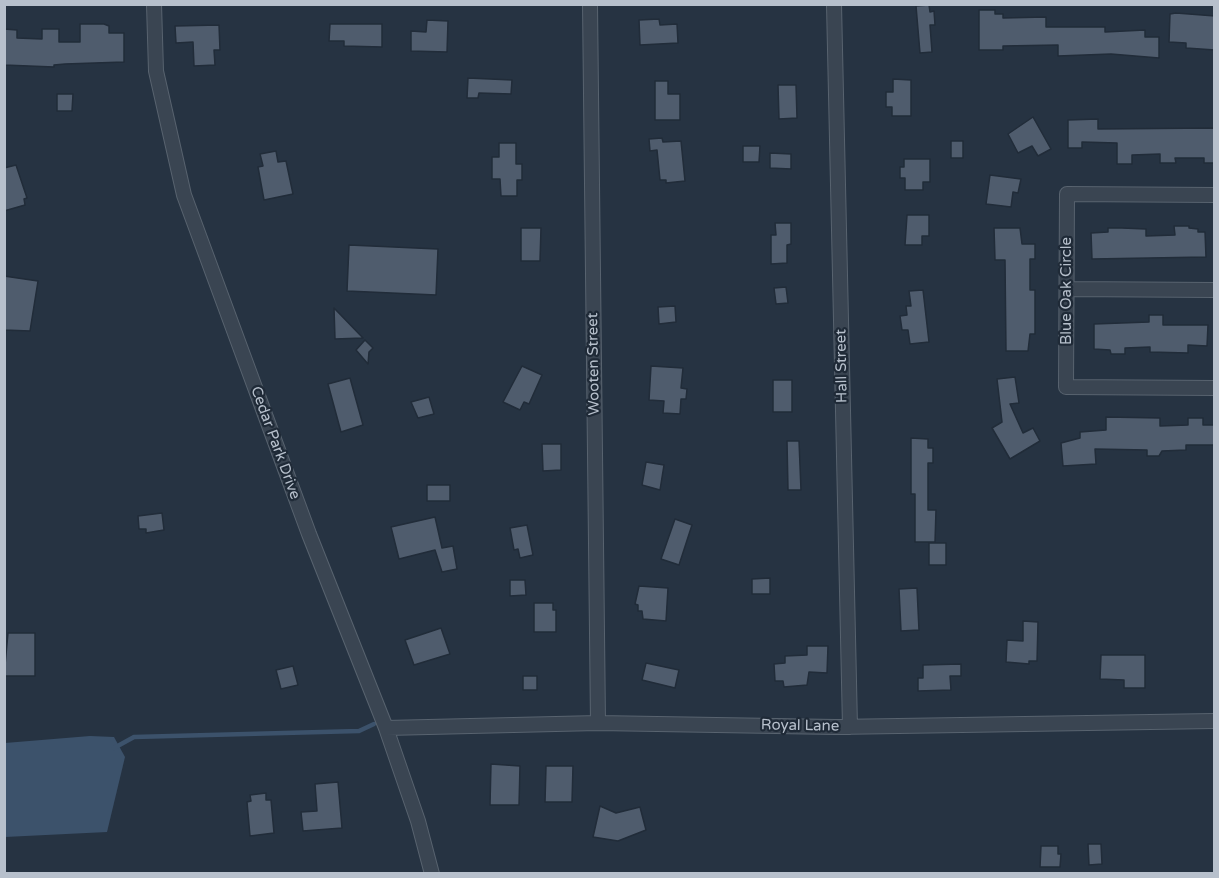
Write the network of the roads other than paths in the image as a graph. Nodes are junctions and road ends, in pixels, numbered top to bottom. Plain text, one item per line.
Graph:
1 (154, 4) edge
2 (590, 4) edge
3 (834, 4) edge
4 (1215, 195) edge
5 (1067, 289) junction
6 (1215, 290) edge
7 (1215, 388) edge
8 (1215, 721) edge
9 (598, 723) junction
10 (850, 727) junction
11 (386, 728) junction
12 (432, 873) edge

1 - 11 street, Cedar Park Drive
2 - 9 street, Wooten Street
3 - 10 street, Hall Street
4 - 5 street, Blue Oak Circle
5 - 6 street
5 - 7 street, Blue Oak Circle
8 - 10 street, Royal Lane
9 - 10 street, Royal Lane
9 - 11 street, Royal Lane
11 - 12 street, Cedar Park Drive

